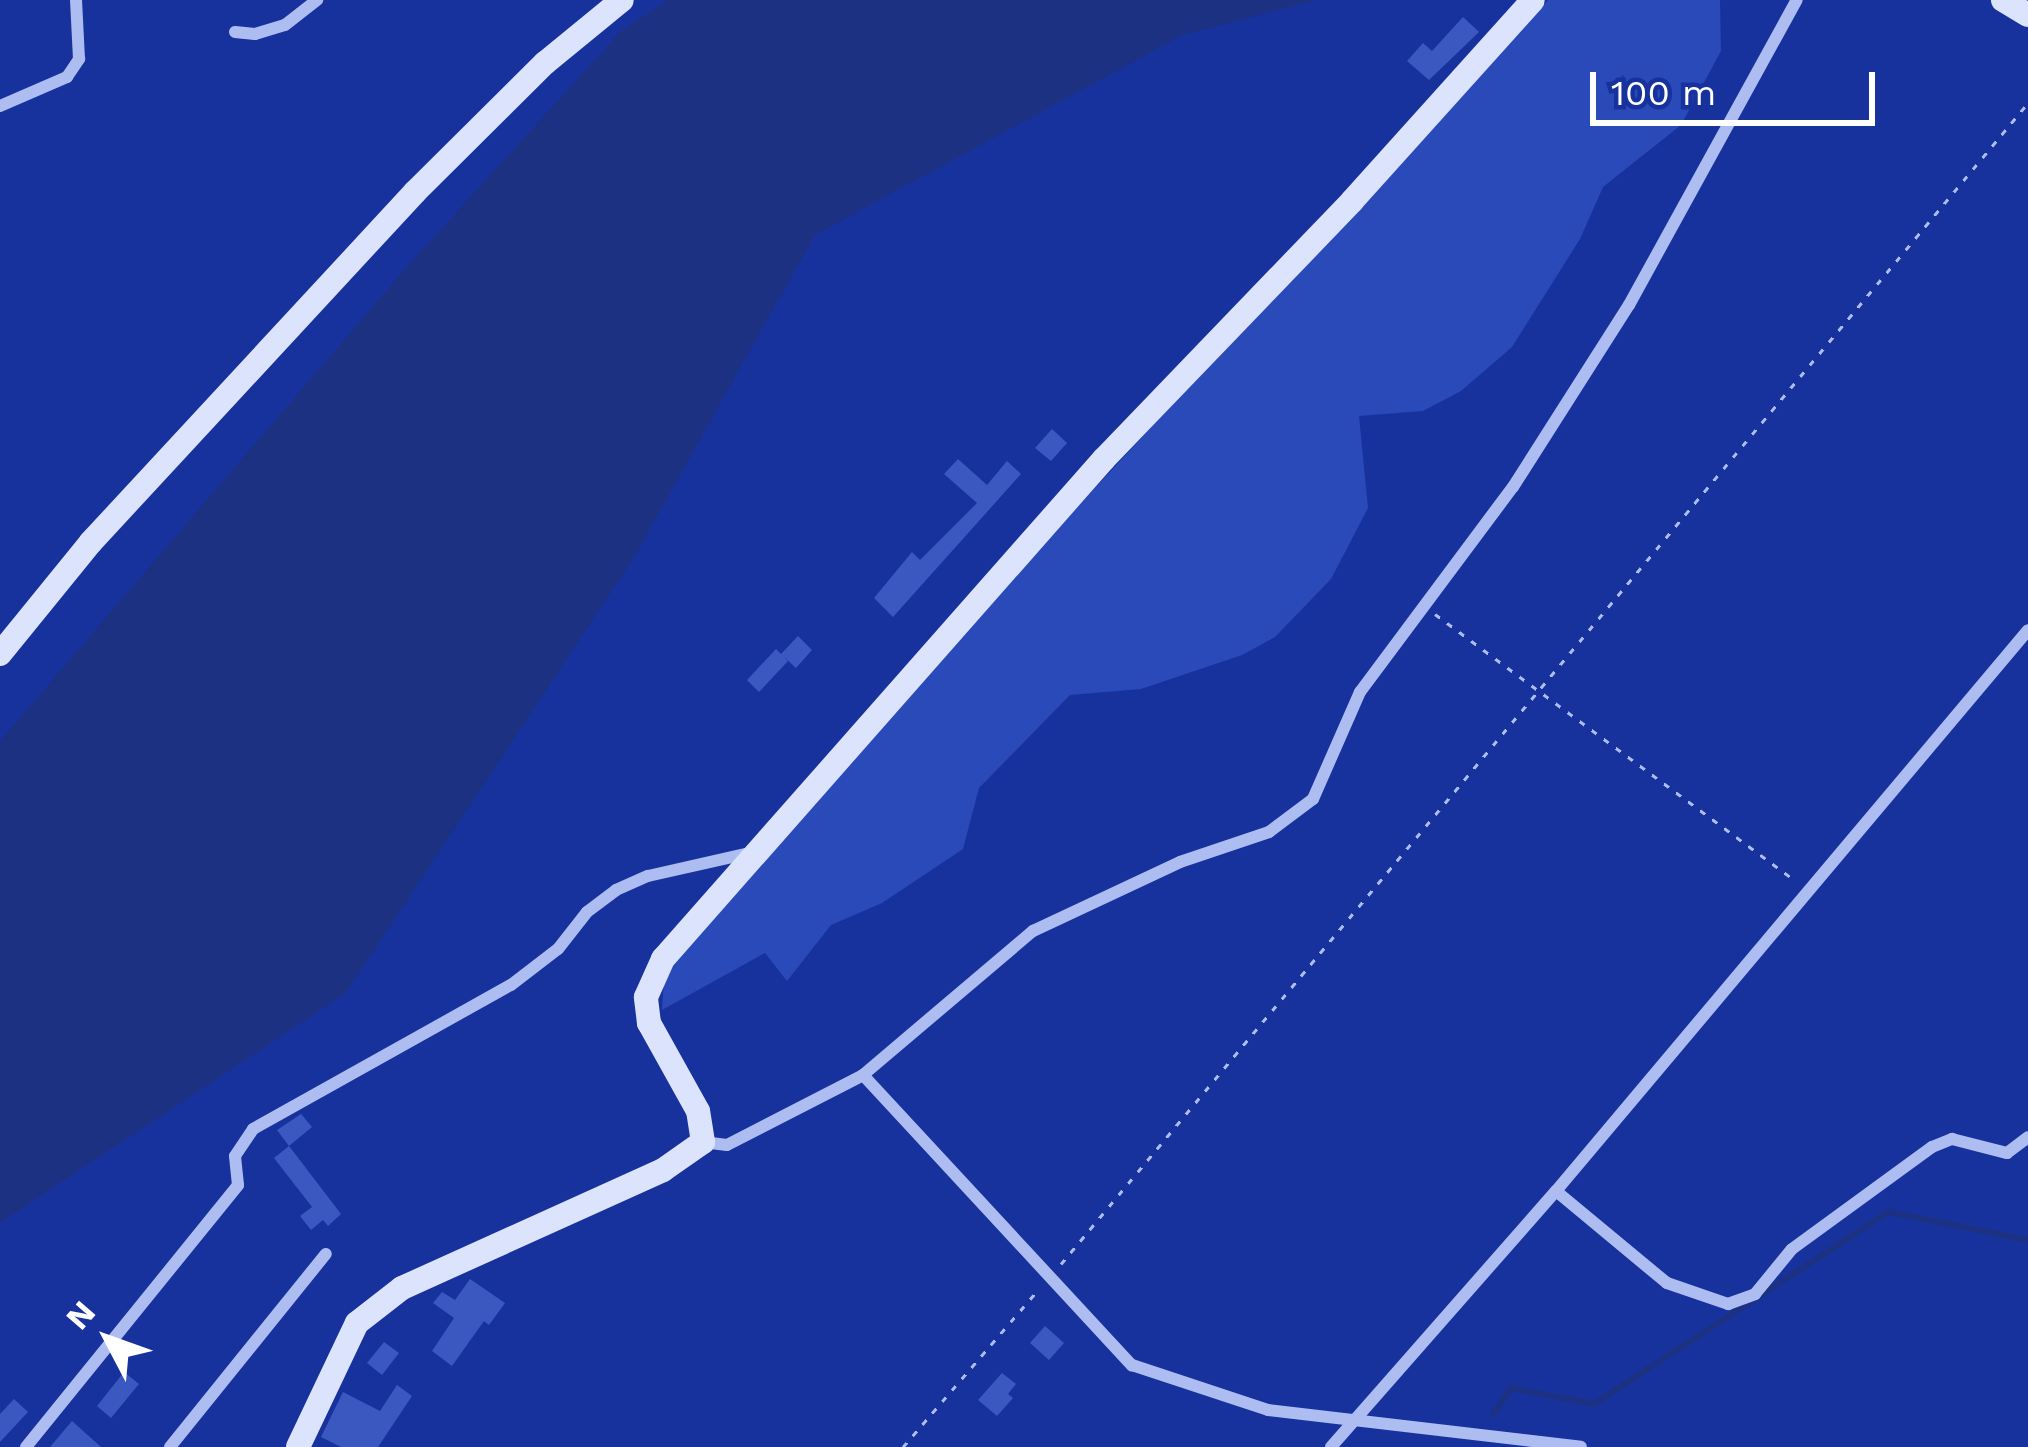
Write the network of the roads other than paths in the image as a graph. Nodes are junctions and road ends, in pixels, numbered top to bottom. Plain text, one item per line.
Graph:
1 (76, 0) edge
2 (317, 0) edge
3 (622, 0) edge
4 (1533, 0) edge
5 (1797, 0) edge
6 (2003, 0) edge
7 (2028, 15) edge
8 (235, 32) dead end
9 (0, 106) edge
10 (2028, 630) edge
11 (0, 654) edge
12 (759, 850) junction
13 (863, 1075) junction
14 (2028, 1137) edge
15 (703, 1142) junction
16 (1556, 1191) junction
17 (326, 1254) dead end
18 (1351, 1424) junction
19 (26, 1447) edge
20 (170, 1447) edge
21 (298, 1447) edge
22 (1331, 1447) edge
23 (1581, 1447) edge

1 - 9 street
2 - 8 street
3 - 11 main road
4 - 12 main road
5 - 13 street
6 - 7 main road
10 - 16 street
12 - 15 main road
12 - 19 street
13 - 15 street
13 - 18 street
14 - 16 street
15 - 21 main road
16 - 18 street
17 - 20 street
18 - 22 street
18 - 23 street

